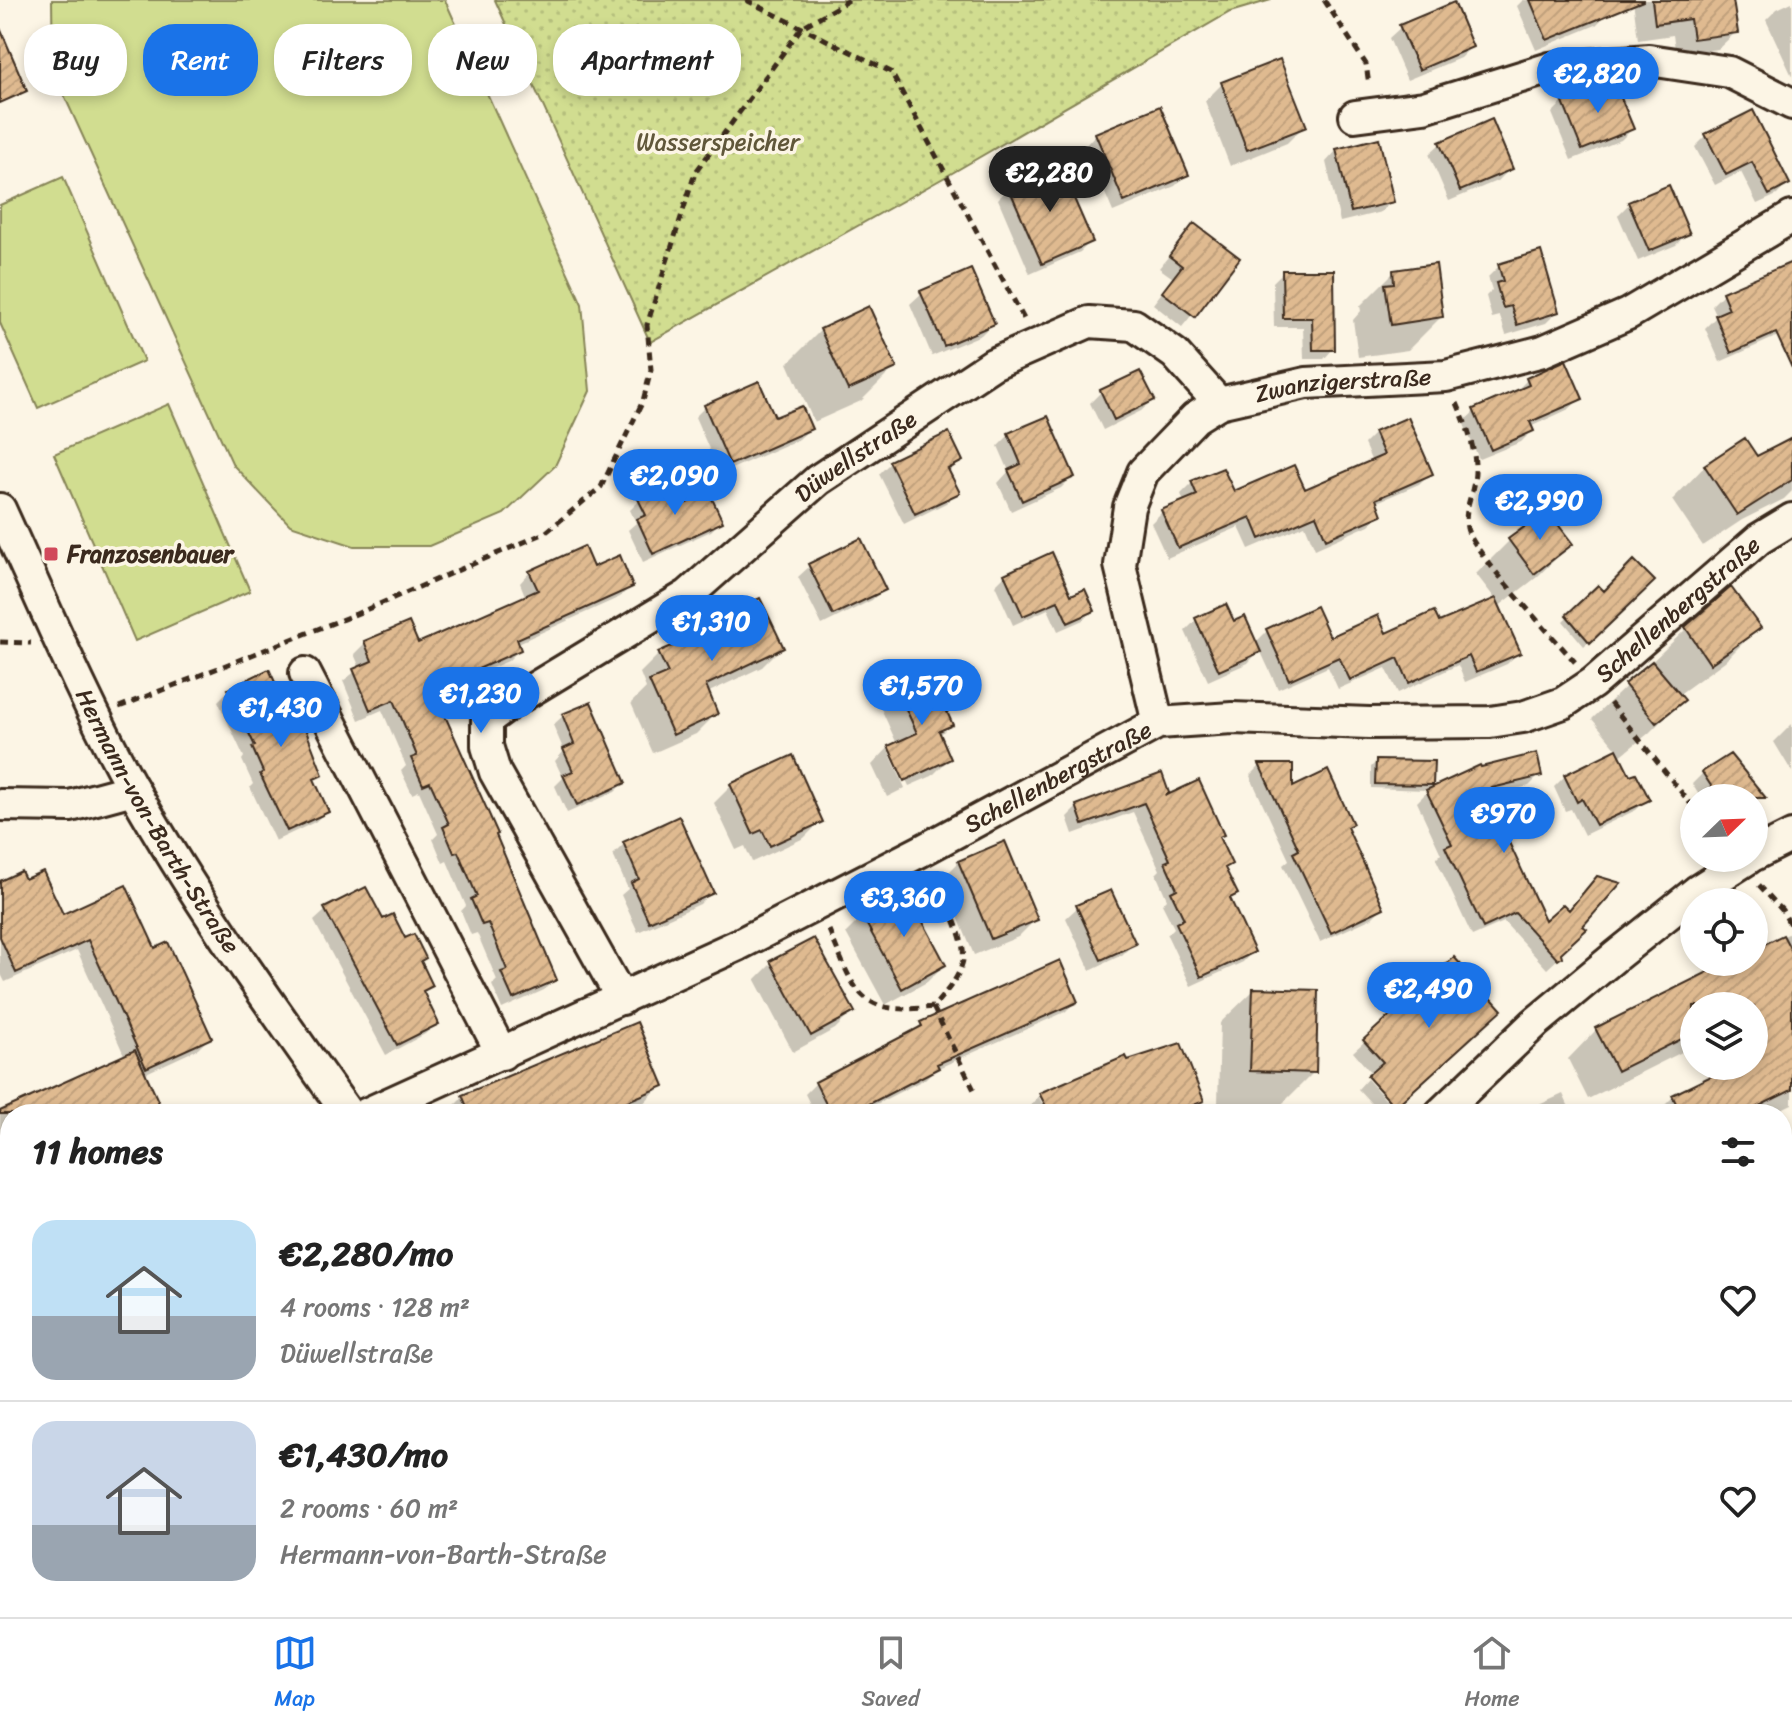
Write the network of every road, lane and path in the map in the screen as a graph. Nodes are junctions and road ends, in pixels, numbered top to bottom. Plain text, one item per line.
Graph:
1 (746, 0) edge
2 (849, 0) edge
3 (1324, 0) edge
4 (802, 27) junction
5 (1366, 64) dead end
6 (1792, 104) edge
7 (1355, 116) dead end
8 (1792, 217) edge
9 (1037, 345) junction
10 (1446, 376) junction
11 (1219, 403) junction
12 (0, 509) edge
13 (1792, 519) edge
14 (305, 673) dead end
15 (1593, 683) junction
16 (96, 716) junction
17 (1158, 723) junction
18 (133, 789) junction
19 (1680, 791) edge
20 (0, 805) edge
21 (1792, 836) edge
22 (1768, 848) edge
23 (1727, 872) edge
24 (942, 894) dead end
25 (1782, 910) dead end
26 (1792, 928) edge
27 (829, 930) dead end
28 (622, 999) junction
29 (933, 1007) junction
30 (502, 1054) junction
31 (976, 1094) dead end
32 (341, 1104) edge
33 (389, 1104) edge
34 (1452, 1104) edge

1 - 4 path
2 - 4 path
3 - 5 path
4 - 9 path
4 - 16 path
6 - 7 street
8 - 10 street, Zwanzigerstraße
9 - 11 street, Düwellstraße
9 - 28 street, Düwellstraße
10 - 11 street, Zwanzigerstraße
10 - 15 path
11 - 17 street, Zwanzigerstraße
12 - 16 street, Hermann-von-Barth-Straße
13 - 15 street, Schellenbergstraße
14 - 30 street
15 - 17 street, Schellenbergstraße
15 - 19 path
16 - 18 street, Hermann-von-Barth-Straße
17 - 28 street, Schellenbergstraße
18 - 20 street
18 - 32 street, Hermann-von-Barth-Straße
21 - 22 street
23 - 34 street
24 - 29 path
25 - 26 path
27 - 29 path
28 - 30 street, Schellenbergstraße
29 - 31 path
30 - 33 street, Schellenbergstraße

